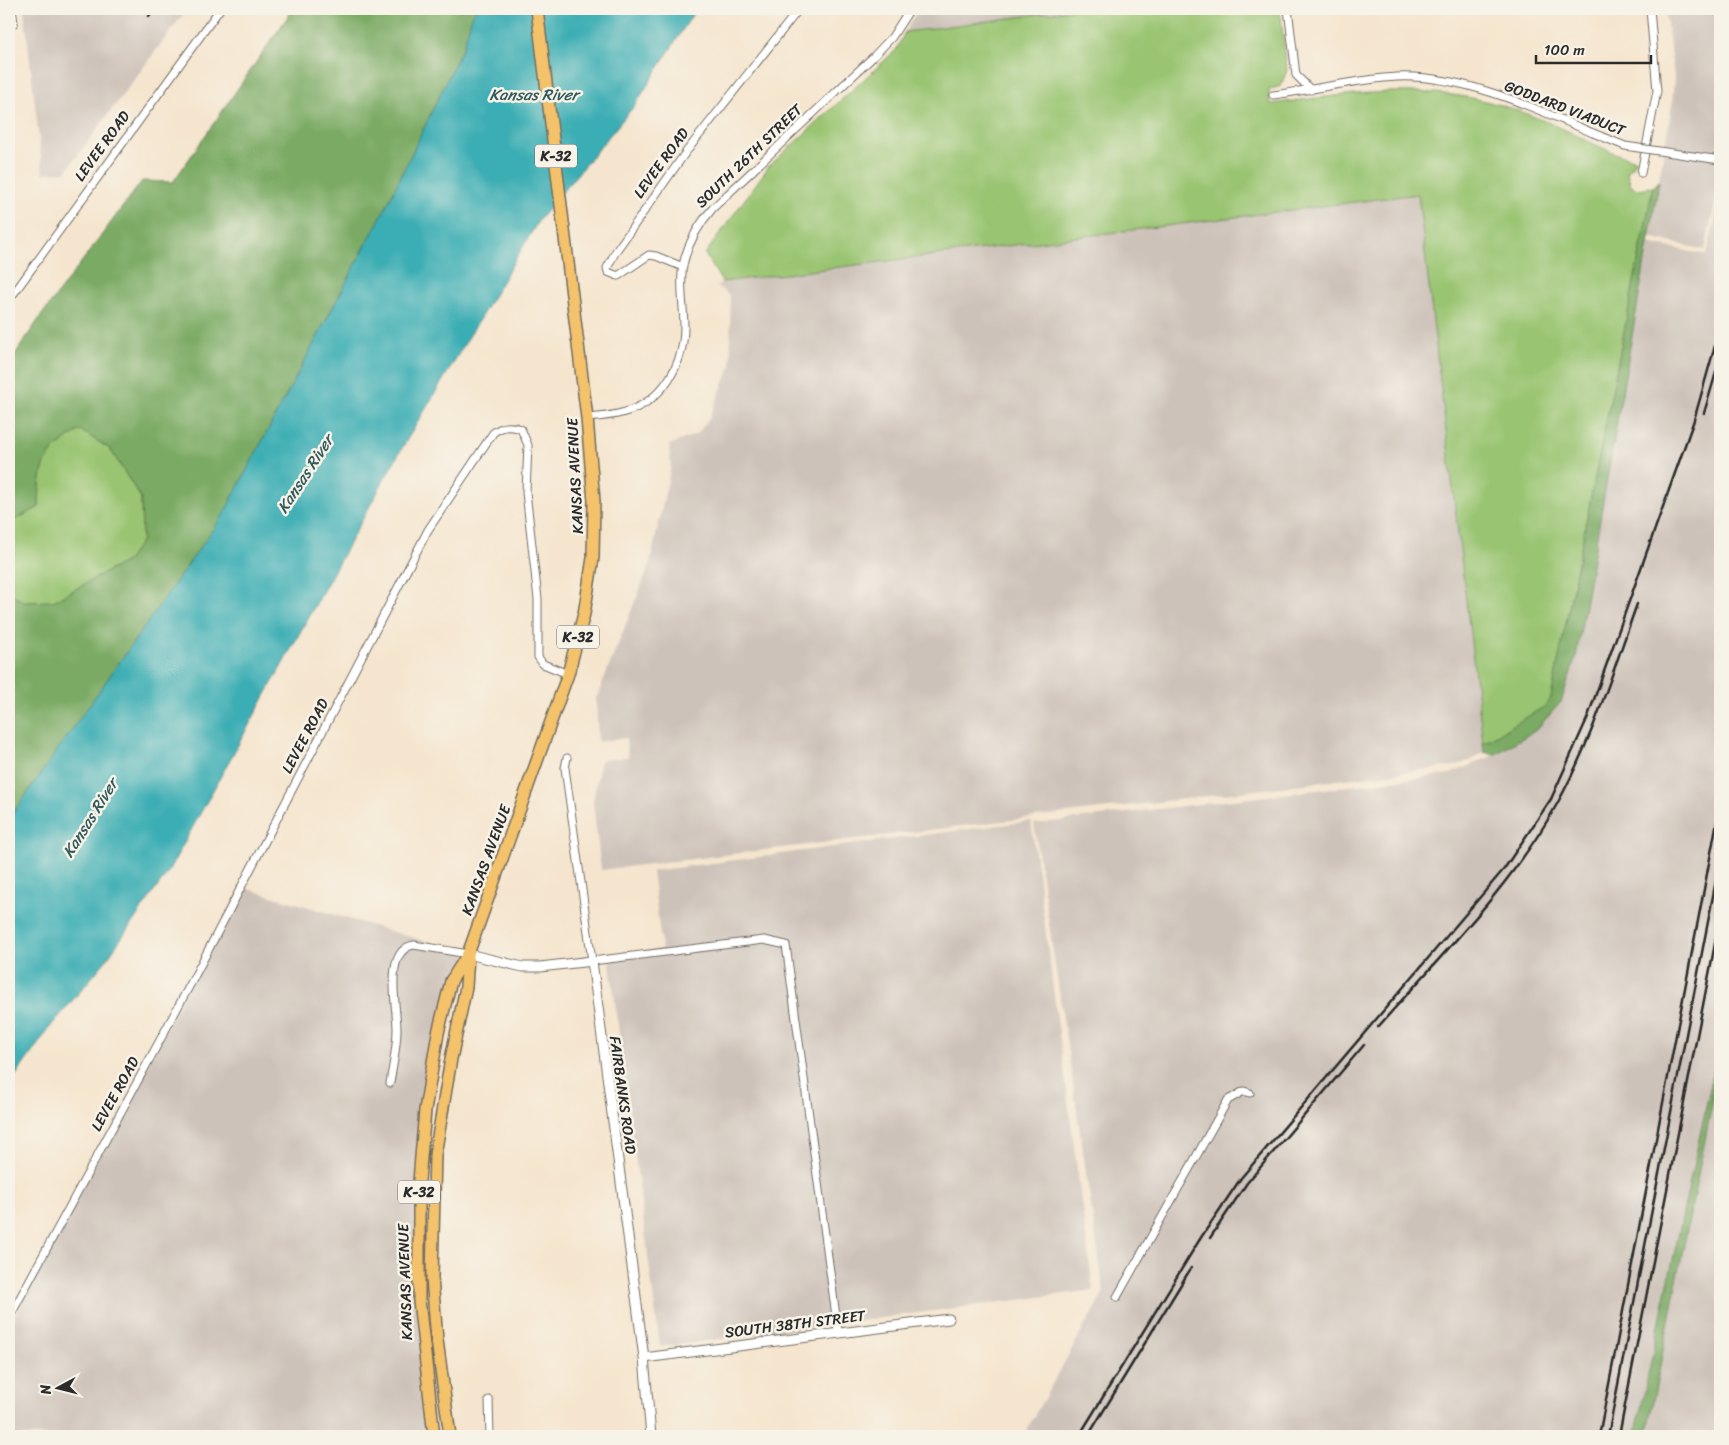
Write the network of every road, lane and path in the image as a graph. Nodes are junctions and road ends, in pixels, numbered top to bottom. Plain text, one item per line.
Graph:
1 (12, 9) edge
2 (220, 9) edge
3 (537, 9) edge
4 (799, 9) edge
5 (910, 9) edge
6 (1288, 9) edge
7 (1650, 9) edge
8 (11, 25) edge
9 (1311, 90) junction
10 (1273, 95) dead end
11 (1720, 160) edge
12 (1641, 173) dead end
13 (683, 267) junction
14 (9, 300) edge
15 (587, 418) junction
16 (568, 674) junction
17 (567, 758) dead end
18 (468, 954) junction
19 (592, 961) junction
20 (390, 1083) dead end
21 (1250, 1093) dead end
22 (1117, 1297) dead end
23 (9, 1318) edge
24 (949, 1318) dead end
25 (838, 1332) junction
26 (644, 1358) junction
27 (489, 1400) dead end
28 (434, 1436) edge
29 (450, 1436) edge
30 (490, 1436) edge
31 (651, 1436) edge

1 - 8 street
2 - 14 street, LEVEE ROAD
3 - 15 main road, KANSAS AVENUE / K-32
4 - 13 street, LEVEE ROAD
5 - 13 street, SOUTH 26TH STREET
6 - 9 street
7 - 12 street
9 - 10 street, GODDARD VIADUCT
9 - 11 street, GODDARD VIADUCT, bridge
13 - 15 street, SOUTH 26TH STREET
15 - 16 main road, KANSAS AVENUE / K-32
16 - 18 main road, KANSAS AVENUE / K-32
16 - 23 street, LEVEE ROAD
17 - 19 street, FAIRBANKS ROAD
18 - 19 street
18 - 20 street
18 - 28 main road, KANSAS AVENUE / K-32
18 - 29 main road, KANSAS AVENUE / K-32
19 - 25 street
19 - 26 street, FAIRBANKS ROAD
21 - 22 street
24 - 25 street, SOUTH 38TH STREET
25 - 26 street, SOUTH 38TH STREET
26 - 31 street, FAIRBANKS ROAD
27 - 30 street

